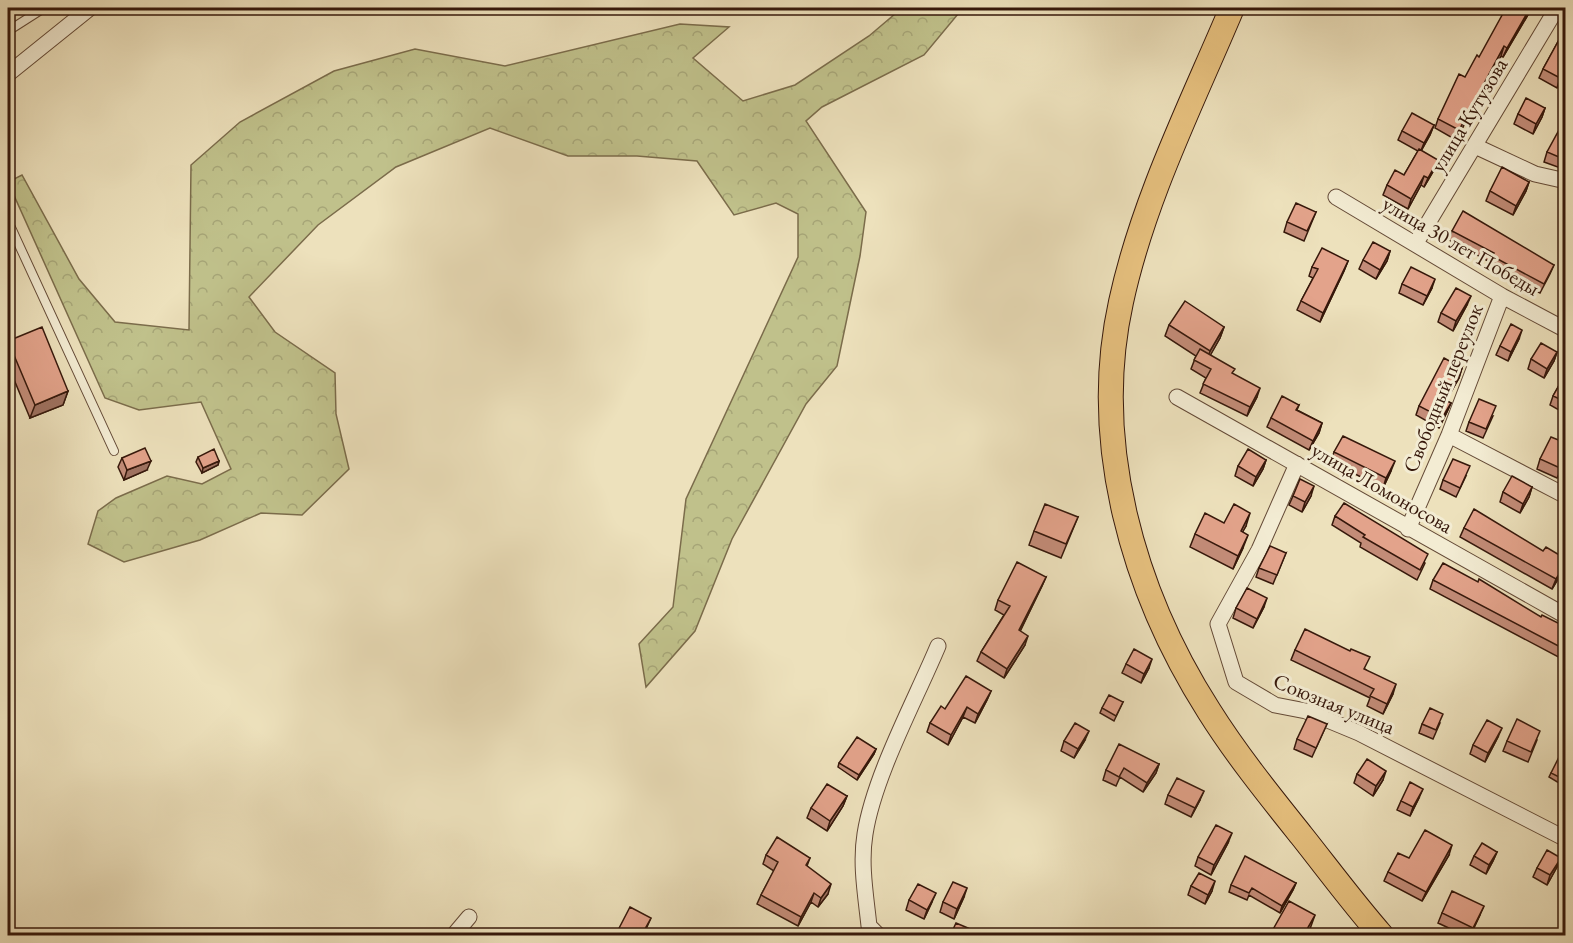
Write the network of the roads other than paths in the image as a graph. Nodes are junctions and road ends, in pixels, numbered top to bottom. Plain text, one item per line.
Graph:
1 (44, 8) edge
2 (90, 8) edge
3 (1232, 8) edge
4 (1557, 8) edge
5 (8, 31) edge
6 (8, 74) edge
7 (1475, 146) junction
8 (1566, 181) edge
9 (1336, 197) dead end
10 (8, 221) edge
11 (1416, 243) junction
12 (1502, 296) junction
13 (1566, 330) edge
14 (1177, 397) dead end
15 (1449, 435) junction
16 (114, 451) dead end
17 (1297, 464) junction
18 (1566, 496) edge
19 (1408, 529) junction
20 (1566, 616) edge
21 (938, 646) dead end
22 (1566, 839) edge
23 (469, 916) dead end
24 (453, 936) edge
25 (879, 936) edge
26 (1382, 936) edge

1 - 5 lane
2 - 6 street
3 - 26 main road
4 - 7 street, улица Кутузова
7 - 8 street
7 - 11 street, улица Кутузова
9 - 11 street, улица 30 лет Победы
10 - 16 lane
11 - 12 street, улица 30 лет Победы
12 - 13 street, улица 30 лет Победы
12 - 15 street, Свободный переулок
14 - 17 street, улица Ломоносова
15 - 18 street
15 - 19 street, Свободный переулок
17 - 19 street, улица Ломоносова
17 - 22 street, Союзная улица
19 - 20 street, улица Ломоносова
21 - 25 street
23 - 24 street

